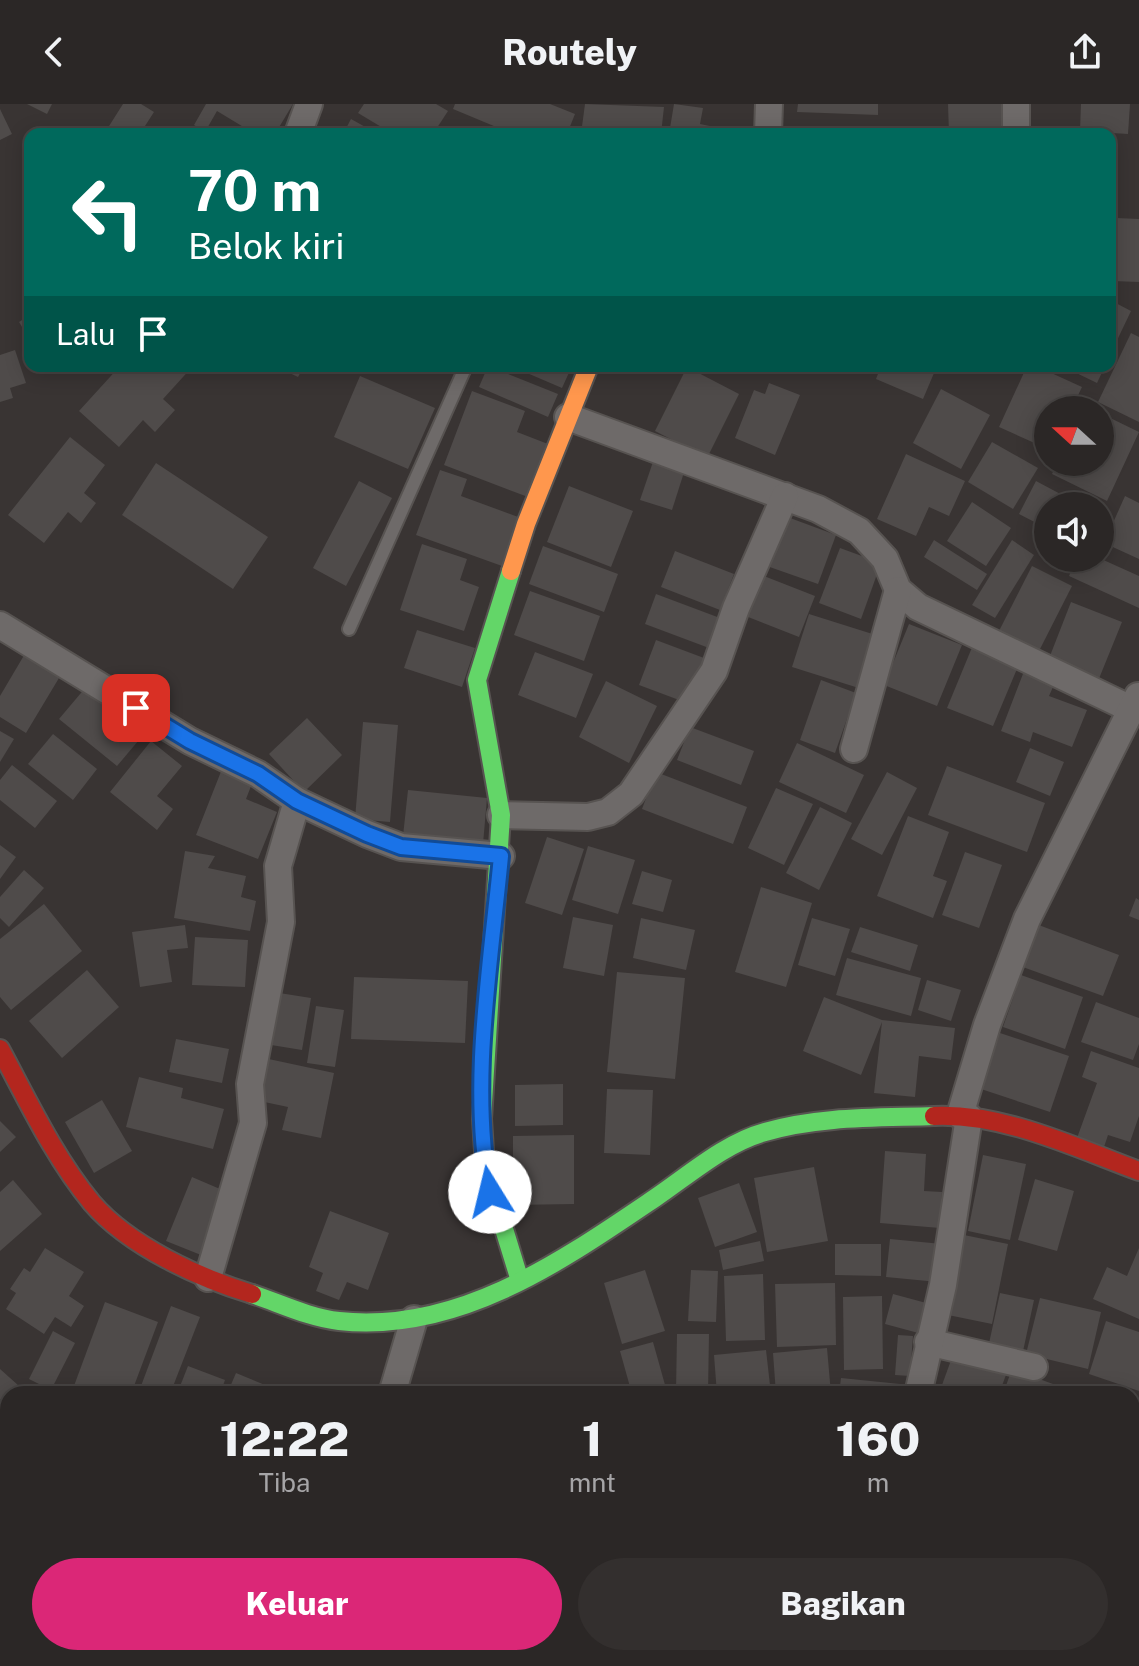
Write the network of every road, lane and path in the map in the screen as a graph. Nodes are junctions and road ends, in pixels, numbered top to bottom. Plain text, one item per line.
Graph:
1 (309, 104) edge
2 (769, 104) edge
3 (1016, 104) edge
4 (300, 128) edge
5 (768, 128) edge
6 (1016, 128) edge
7 (463, 372) edge
8 (587, 372) edge
9 (568, 417) junction
10 (785, 496) junction
11 (898, 590) junction
12 (0, 625) edge
13 (349, 629) dead end
14 (1135, 701) edge
15 (854, 749) dead end
16 (297, 801) junction
17 (501, 815) junction
18 (501, 856) junction
19 (0, 1049) edge
20 (964, 1116) junction
21 (1139, 1171) edge
22 (208, 1278) junction
23 (520, 1281) junction
24 (414, 1319) junction
25 (928, 1342) junction
26 (1034, 1367) dead end
27 (394, 1386) edge
28 (920, 1386) edge

1 - 4 street
2 - 5 street
3 - 6 street
7 - 13 lane
8 - 9 street
9 - 10 street
9 - 17 street
10 - 11 street
10 - 17 street
11 - 14 street
11 - 15 street
12 - 16 street
14 - 20 street
16 - 18 street
16 - 22 street
17 - 18 street
18 - 23 street
19 - 22 street
20 - 21 street
20 - 23 street
20 - 25 street
22 - 24 street
23 - 24 street
24 - 27 street
25 - 26 street
25 - 28 street

